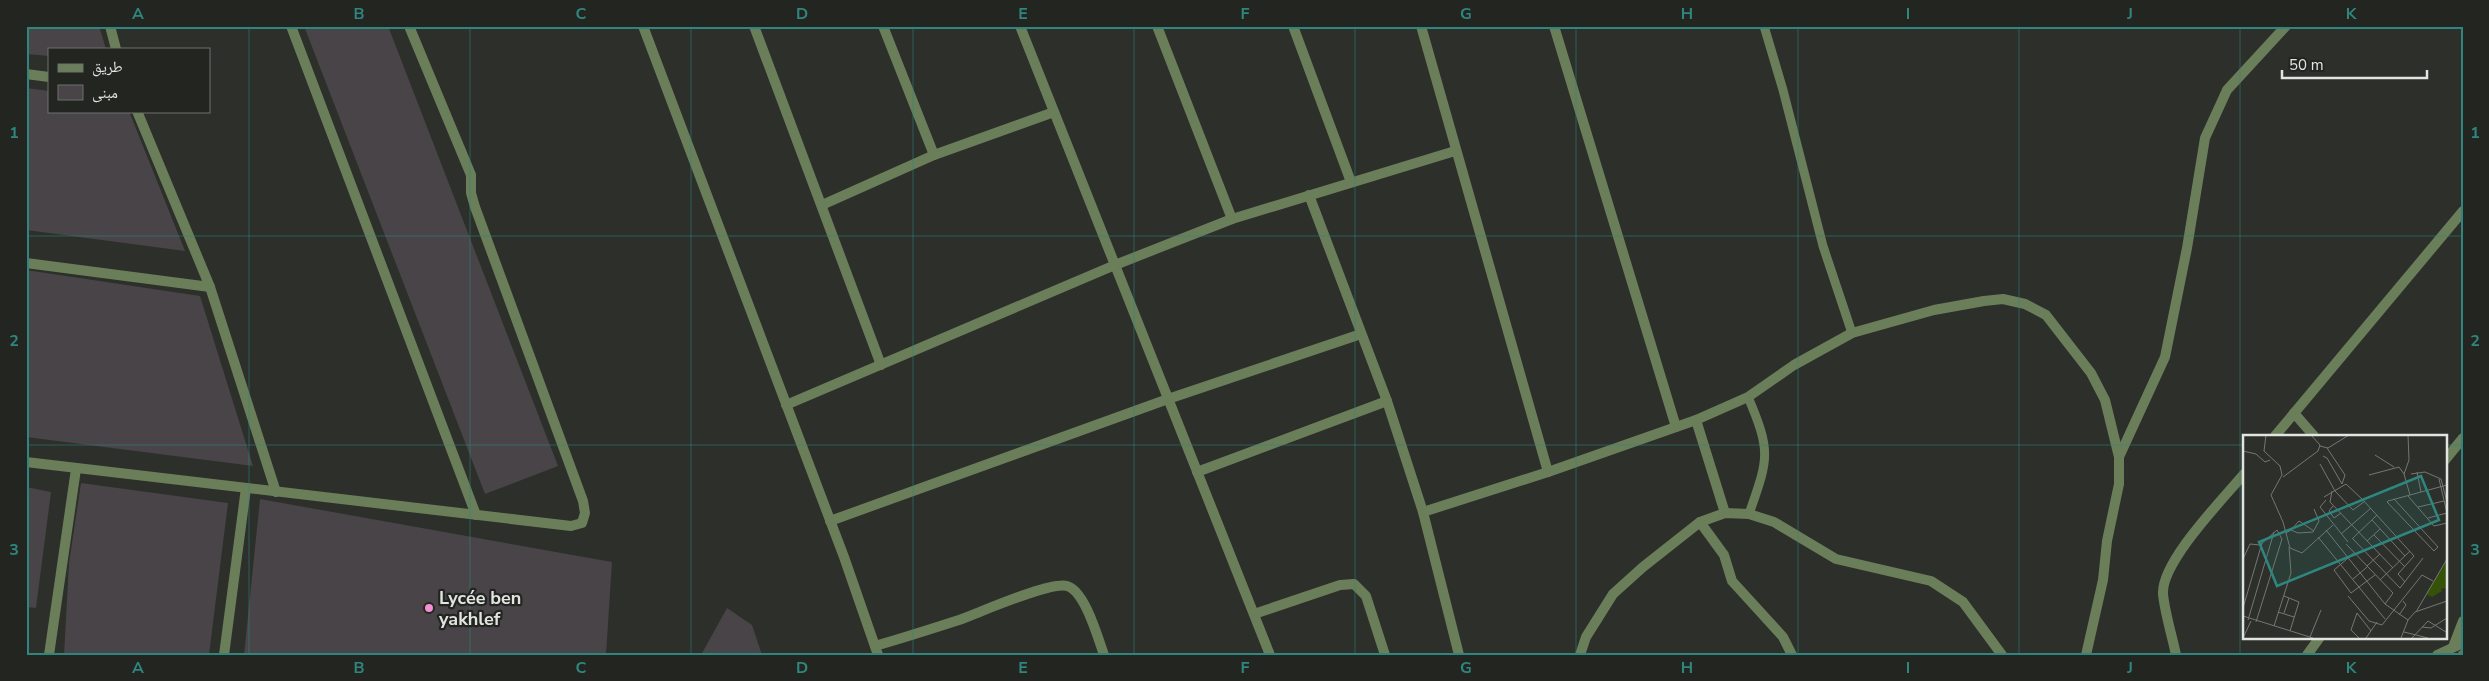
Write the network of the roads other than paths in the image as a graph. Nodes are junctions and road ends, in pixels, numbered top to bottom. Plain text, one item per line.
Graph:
1 (110, 26) edge
2 (291, 26) edge
3 (409, 26) edge
4 (643, 26) edge
5 (754, 26) edge
6 (883, 26) edge
7 (1020, 26) edge
8 (1156, 26) edge
9 (1292, 26) edge
10 (1421, 26) edge
11 (1554, 26) edge
12 (1764, 26) edge
13 (2286, 26) edge
14 (116, 48) edge
15 (26, 74) edge
16 (48, 77) edge
17 (137, 112) edge
18 (1054, 112) junction
19 (1455, 151) junction
20 (934, 156) junction
21 (1351, 182) junction
22 (1309, 195) junction
23 (822, 205) junction
24 (2463, 211) edge
25 (1232, 219) junction
26 (26, 262) edge
27 (1115, 265) junction
28 (210, 287) junction
29 (1852, 333) junction
30 (1361, 334) junction
31 (881, 365) junction
32 (1748, 397) junction
33 (1168, 399) junction
34 (1387, 402) junction
35 (786, 405) junction
36 (2294, 413) junction
37 (1696, 420) junction
38 (1676, 427) junction
39 (2276, 435) edge
40 (2313, 435) edge
41 (2463, 438) edge
42 (2119, 457) junction
43 (2446, 459) edge
44 (26, 462) edge
45 (76, 469) junction
46 (1197, 472) junction
47 (1548, 472) junction
48 (2243, 475) edge
49 (246, 488) junction
50 (276, 492) junction
51 (1423, 512) junction
52 (1725, 513) junction
53 (1749, 514) junction
54 (476, 515) junction
55 (830, 521) junction
56 (1700, 522) junction
57 (1254, 614) junction
58 (2463, 622) edge
59 (2319, 638) edge
60 (2458, 645) edge
61 (876, 651) edge
62 (2002, 654) edge
63 (49, 655) edge
64 (224, 655) edge
65 (1104, 655) edge
66 (1270, 655) edge
67 (1385, 655) edge
68 (1459, 655) edge
69 (1580, 655) edge
70 (1792, 655) edge
71 (2086, 655) edge
72 (2176, 655) edge
73 (2307, 655) edge
74 (2437, 655) edge

1 - 14 street
2 - 54 street
3 - 54 street
4 - 35 street
5 - 23 street
6 - 20 street
7 - 18 street
8 - 25 street
9 - 21 street
10 - 19 street
11 - 38 street
12 - 29 lane
13 - 42 street
15 - 16 street
17 - 28 street
18 - 20 street
18 - 27 street
19 - 21 street
19 - 47 street
20 - 23 street
21 - 22 street
22 - 25 street
22 - 30 street
23 - 31 street
24 - 36 street
25 - 27 street
26 - 28 street
27 - 31 street
27 - 33 street
28 - 50 street
29 - 32 street
29 - 42 street
30 - 33 street
30 - 34 street
31 - 35 street
32 - 37 street
32 - 53 lane
33 - 46 street
33 - 55 street
34 - 46 street
34 - 51 street
35 - 55 street
36 - 39 street
36 - 40 street
37 - 38 street
37 - 52 street
38 - 47 street
41 - 43 street
42 - 71 street
44 - 45 street
45 - 49 street
45 - 63 street
46 - 57 street
47 - 51 street
48 - 72 street
49 - 50 street
49 - 64 street
50 - 54 street
51 - 68 street
52 - 53 street
52 - 56 street
53 - 62 street
55 - 61 street
56 - 69 street
56 - 70 street
57 - 66 street
57 - 67 street
58 - 60 street
59 - 73 street
60 - 74 street
61 - 65 street

